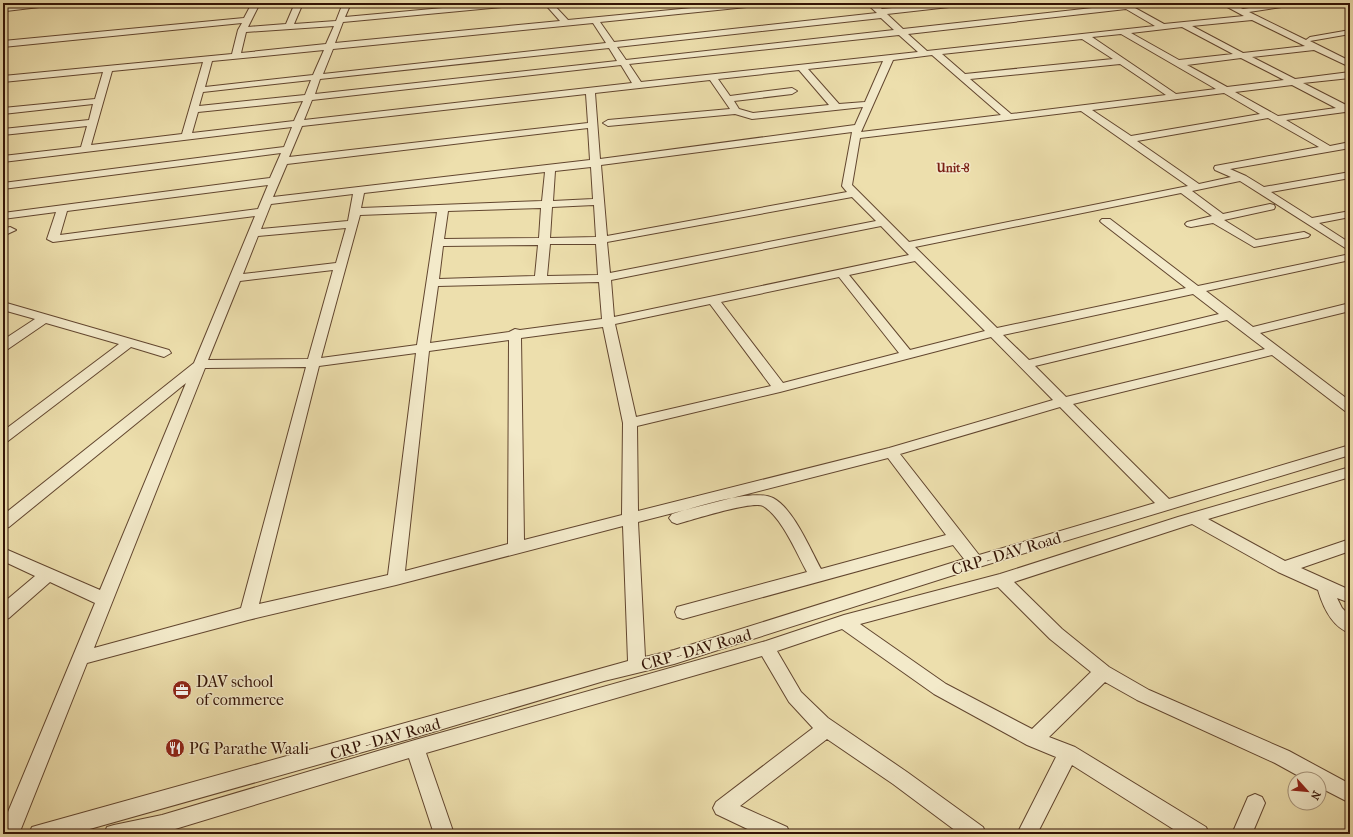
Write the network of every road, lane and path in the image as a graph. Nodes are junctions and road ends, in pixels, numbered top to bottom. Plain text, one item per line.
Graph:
1 (8, 3) edge
2 (56, 3) edge
3 (256, 3) edge
4 (299, 3) edge
5 (347, 3) edge
6 (411, 3) edge
7 (522, 3) edge
8 (548, 3) edge
9 (767, 3) edge
10 (870, 3) edge
11 (967, 3) edge
12 (1224, 3) edge
13 (1233, 3) edge
14 (1295, 3) edge
15 (1123, 5) edge
16 (458, 6) edge
17 (1247, 10) junction
18 (407, 14) junction
19 (882, 14) junction
20 (1254, 17) junction
21 (246, 20) junction
22 (595, 20) junction
23 (340, 22) junction
24 (566, 23) junction
25 (1184, 25) junction
26 (289, 26) junction
27 (1163, 28) junction
28 (242, 30) junction
29 (901, 31) junction
30 (1123, 32) junction
31 (1350, 32) edge
32 (1084, 36) junction
33 (1312, 43) junction
34 (3, 44) edge
35 (611, 45) junction
36 (329, 47) junction
37 (935, 53) junction
38 (925, 54) junction
39 (1242, 55) junction
40 (236, 56) junction
41 (889, 58) junction
42 (208, 59) junction
43 (1350, 59) edge
44 (1121, 61) junction
45 (622, 62) junction
46 (1178, 63) junction
47 (1350, 64) edge
48 (800, 66) junction
49 (108, 69) junction
50 (1350, 75) edge
51 (318, 76) junction
52 (712, 77) junction
53 (963, 77) junction
54 (3, 79) edge
55 (1293, 82) junction
56 (638, 85) junction
57 (198, 90) junction
58 (1225, 90) junction
59 (590, 91) junction
60 (792, 91) dead end
61 (309, 97) junction
62 (1175, 97) junction
63 (728, 99) junction
64 (99, 101) junction
65 (870, 104) junction
66 (836, 107) junction
67 (1083, 108) junction
68 (193, 110) junction
69 (736, 110) junction
70 (1349, 110) edge
71 (3, 111) edge
72 (1009, 117) junction
73 (1273, 117) junction
74 (92, 122) junction
75 (298, 123) junction
76 (608, 123) dead end
77 (593, 125) junction
78 (3, 132) edge
79 (856, 132) junction
80 (186, 136) junction
81 (1127, 140) junction
82 (1350, 145) edge
83 (85, 149) junction
84 (1329, 149) junction
85 (285, 155) junction
86 (3, 158) edge
87 (595, 163) junction
88 (550, 168) junction
89 (1350, 175) edge
90 (1242, 178) junction
91 (275, 181) junction
92 (3, 186) edge
93 (1197, 187) junction
94 (1183, 190) junction
95 (359, 191) junction
96 (1261, 191) junction
97 (853, 194) junction
98 (599, 202) junction
99 (547, 204) junction
100 (264, 207) junction
101 (1270, 207) dead end
102 (63, 208) junction
103 (443, 208) junction
104 (355, 212) junction
105 (1350, 214) edge
106 (3, 216) edge
107 (1217, 218) junction
108 (1106, 221) dead end
109 (1309, 222) junction
110 (882, 223) junction
111 (353, 224) junction
112 (1191, 224) dead end
113 (254, 233) junction
114 (1304, 235) dead end
115 (602, 240) junction
116 (544, 241) junction
117 (438, 243) junction
118 (905, 246) junction
119 (1350, 248) edge
120 (916, 257) junction
121 (1350, 257) edge
122 (341, 266) junction
123 (842, 273) junction
124 (236, 278) junction
125 (605, 278) junction
126 (541, 280) junction
127 (432, 283) junction
128 (1197, 289) junction
129 (713, 300) junction
130 (3, 306) edge
131 (1350, 307) edge
132 (1230, 315) junction
133 (45, 318) junction
134 (608, 322) junction
135 (1252, 331) junction
136 (993, 333) junction
137 (515, 334) junction
138 (130, 342) junction
139 (3, 346) edge
140 (423, 348) junction
141 (1276, 350) junction
142 (164, 353) dead end
143 (908, 356) junction
144 (314, 363) junction
145 (201, 364) junction
146 (1026, 365) junction
147 (780, 388) junction
148 (1062, 402) junction
149 (1350, 408) edge
150 (630, 424) junction
151 (3, 438) edge
152 (1350, 450) edge
153 (891, 452) junction
154 (1350, 472) edge
155 (1167, 506) junction
156 (630, 518) junction
157 (677, 518) dead end
158 (1194, 518) junction
159 (3, 523) edge
160 (1063, 535) junction
161 (957, 538) junction
162 (1350, 545) edge
163 (516, 548) junction
164 (3, 554) edge
165 (1079, 555) junction
166 (975, 562) junction
167 (1284, 568) junction
168 (47, 575) junction
169 (817, 576) junction
170 (396, 579) junction
171 (1000, 580) junction
172 (1325, 586) junction
173 (1350, 597) edge
174 (105, 600) junction
175 (683, 612) dead end
176 (3, 613) edge
177 (248, 613) junction
178 (844, 622) junction
179 (1350, 626) edge
180 (766, 648) junction
181 (81, 658) junction
182 (638, 666) junction
183 (1103, 672) junction
184 (828, 728) junction
185 (1034, 739) junction
186 (415, 748) junction
187 (1068, 753) junction
188 (1350, 794) edge
189 (1256, 803) dead end
190 (126, 833) edge
191 (9, 834) edge
192 (39, 834) edge
193 (444, 834) edge
194 (780, 834) edge
195 (976, 834) edge
196 (1027, 834) edge
197 (1200, 834) edge
198 (1242, 834) edge

1 - 2 street
3 - 21 street
4 - 26 street
5 - 23 street
6 - 18 street
7 - 16 street
8 - 24 street
9 - 22 street
10 - 19 street
11 - 19 street
12 - 20 street
13 - 17 street
14 - 17 street
15 - 27 street
15 - 29 street
16 - 18 street
17 - 33 street
18 - 23 street
19 - 29 street
19 - 35 street
20 - 25 street
20 - 33 street
21 - 28 street
21 - 34 street
22 - 24 street
22 - 35 street
23 - 26 street
23 - 36 street
24 - 36 street
25 - 27 street
25 - 39 street
26 - 28 street
27 - 30 street
28 - 40 street
29 - 38 street
29 - 45 street
30 - 32 street
30 - 46 street
31 - 33 street
32 - 37 street
32 - 44 street
33 - 39 street
33 - 43 street
33 - 47 street
35 - 45 street
35 - 51 street
36 - 40 street
36 - 51 street
37 - 38 street
37 - 53 street
38 - 41 street
39 - 46 street
39 - 55 street
40 - 42 street
41 - 48 street
41 - 65 street
42 - 49 street
42 - 57 street
44 - 53 street
44 - 62 street
45 - 56 street
45 - 61 street
46 - 58 street
48 - 52 street
48 - 66 street
49 - 54 street
49 - 64 street
50 - 55 street
51 - 57 street
51 - 61 street
52 - 56 street
52 - 63 street
53 - 72 street
55 - 58 street
55 - 70 street
56 - 59 street
57 - 68 street
58 - 62 street
58 - 73 street
59 - 75 street
59 - 77 street
60 - 63 street
61 - 68 street
61 - 75 street
62 - 67 street
63 - 69 street
64 - 71 street
64 - 74 street
65 - 66 street
65 - 79 street
66 - 69 street
67 - 72 street
67 - 81 street
68 - 80 street
69 - 76 street
70 - 73 street
72 - 79 street
73 - 81 street
73 - 84 street
74 - 78 street
74 - 83 street
75 - 80 street
75 - 85 street
77 - 85 street
77 - 87 street
79 - 87 street
79 - 97 street
80 - 83 street
81 - 93 street
82 - 84 street
83 - 86 street
84 - 90 street
85 - 91 street
85 - 92 street
87 - 88 street
87 - 98 street
88 - 95 street
88 - 99 street
89 - 96 street
90 - 93 street
90 - 96 street
91 - 100 street
91 - 102 street
93 - 94 street
94 - 107 street
94 - 118 street
95 - 100 street
95 - 104 street
96 - 109 street
97 - 110 street
97 - 115 street
98 - 99 street
98 - 115 street
99 - 103 street
99 - 116 street
100 - 102 street
100 - 113 street
101 - 107 street
102 - 106 street
103 - 104 street
103 - 117 street
104 - 111 street
105 - 109 street
107 - 112 street
107 - 114 street
108 - 128 street
109 - 119 street
110 - 118 street
110 - 125 street
111 - 113 street
111 - 122 street
113 - 124 street
115 - 116 street
115 - 125 street
116 - 117 street
116 - 126 street
117 - 127 street
118 - 120 street
120 - 123 street
120 - 136 street
121 - 128 street
122 - 124 street
122 - 144 street
123 - 129 street
123 - 143 street
124 - 145 street
125 - 126 street
125 - 134 street
126 - 127 street
127 - 140 street
128 - 132 street
128 - 136 street
129 - 134 street
129 - 147 street
130 - 133 street
131 - 135 street
132 - 135 street
132 - 146 street
133 - 138 street
133 - 139 street
134 - 137 street
134 - 150 street
135 - 141 street
136 - 143 street
136 - 146 street
137 - 140 street
137 - 163 street
138 - 142 street
138 - 151 street
140 - 144 street
140 - 170 street
141 - 148 street
141 - 149 street
143 - 147 street
144 - 145 street
144 - 177 street
145 - 159 street
145 - 174 street
146 - 148 street
147 - 150 street
148 - 153 street
148 - 155 street
150 - 156 street
152 - 155 street, CRP - DAV Road
153 - 156 street
153 - 161 street
154 - 158 street, CRP - DAV Road
155 - 160 street, CRP - DAV Road
156 - 163 street
156 - 182 street
157 - 169 street
158 - 165 street, CRP - DAV Road
158 - 167 street
160 - 165 street
160 - 166 street, CRP - DAV Road
161 - 166 street
161 - 169 street
162 - 167 street
163 - 170 street
164 - 168 street
165 - 171 street, CRP - DAV Road
166 - 182 street, CRP - DAV Road
167 - 172 street
168 - 174 street
168 - 176 street
169 - 175 street
170 - 177 street
171 - 178 street, CRP - DAV Road
171 - 183 street
172 - 173 street
172 - 179 street
174 - 181 street
177 - 181 street
178 - 180 street, CRP - DAV Road
178 - 185 street
180 - 184 street
180 - 186 street, CRP - DAV Road
181 - 191 street
182 - 192 street, CRP - DAV Road
183 - 185 street
183 - 188 street
184 - 194 street
184 - 195 street
185 - 187 street
186 - 190 street, CRP - DAV Road
186 - 193 street
187 - 196 street
187 - 197 street
189 - 198 street

